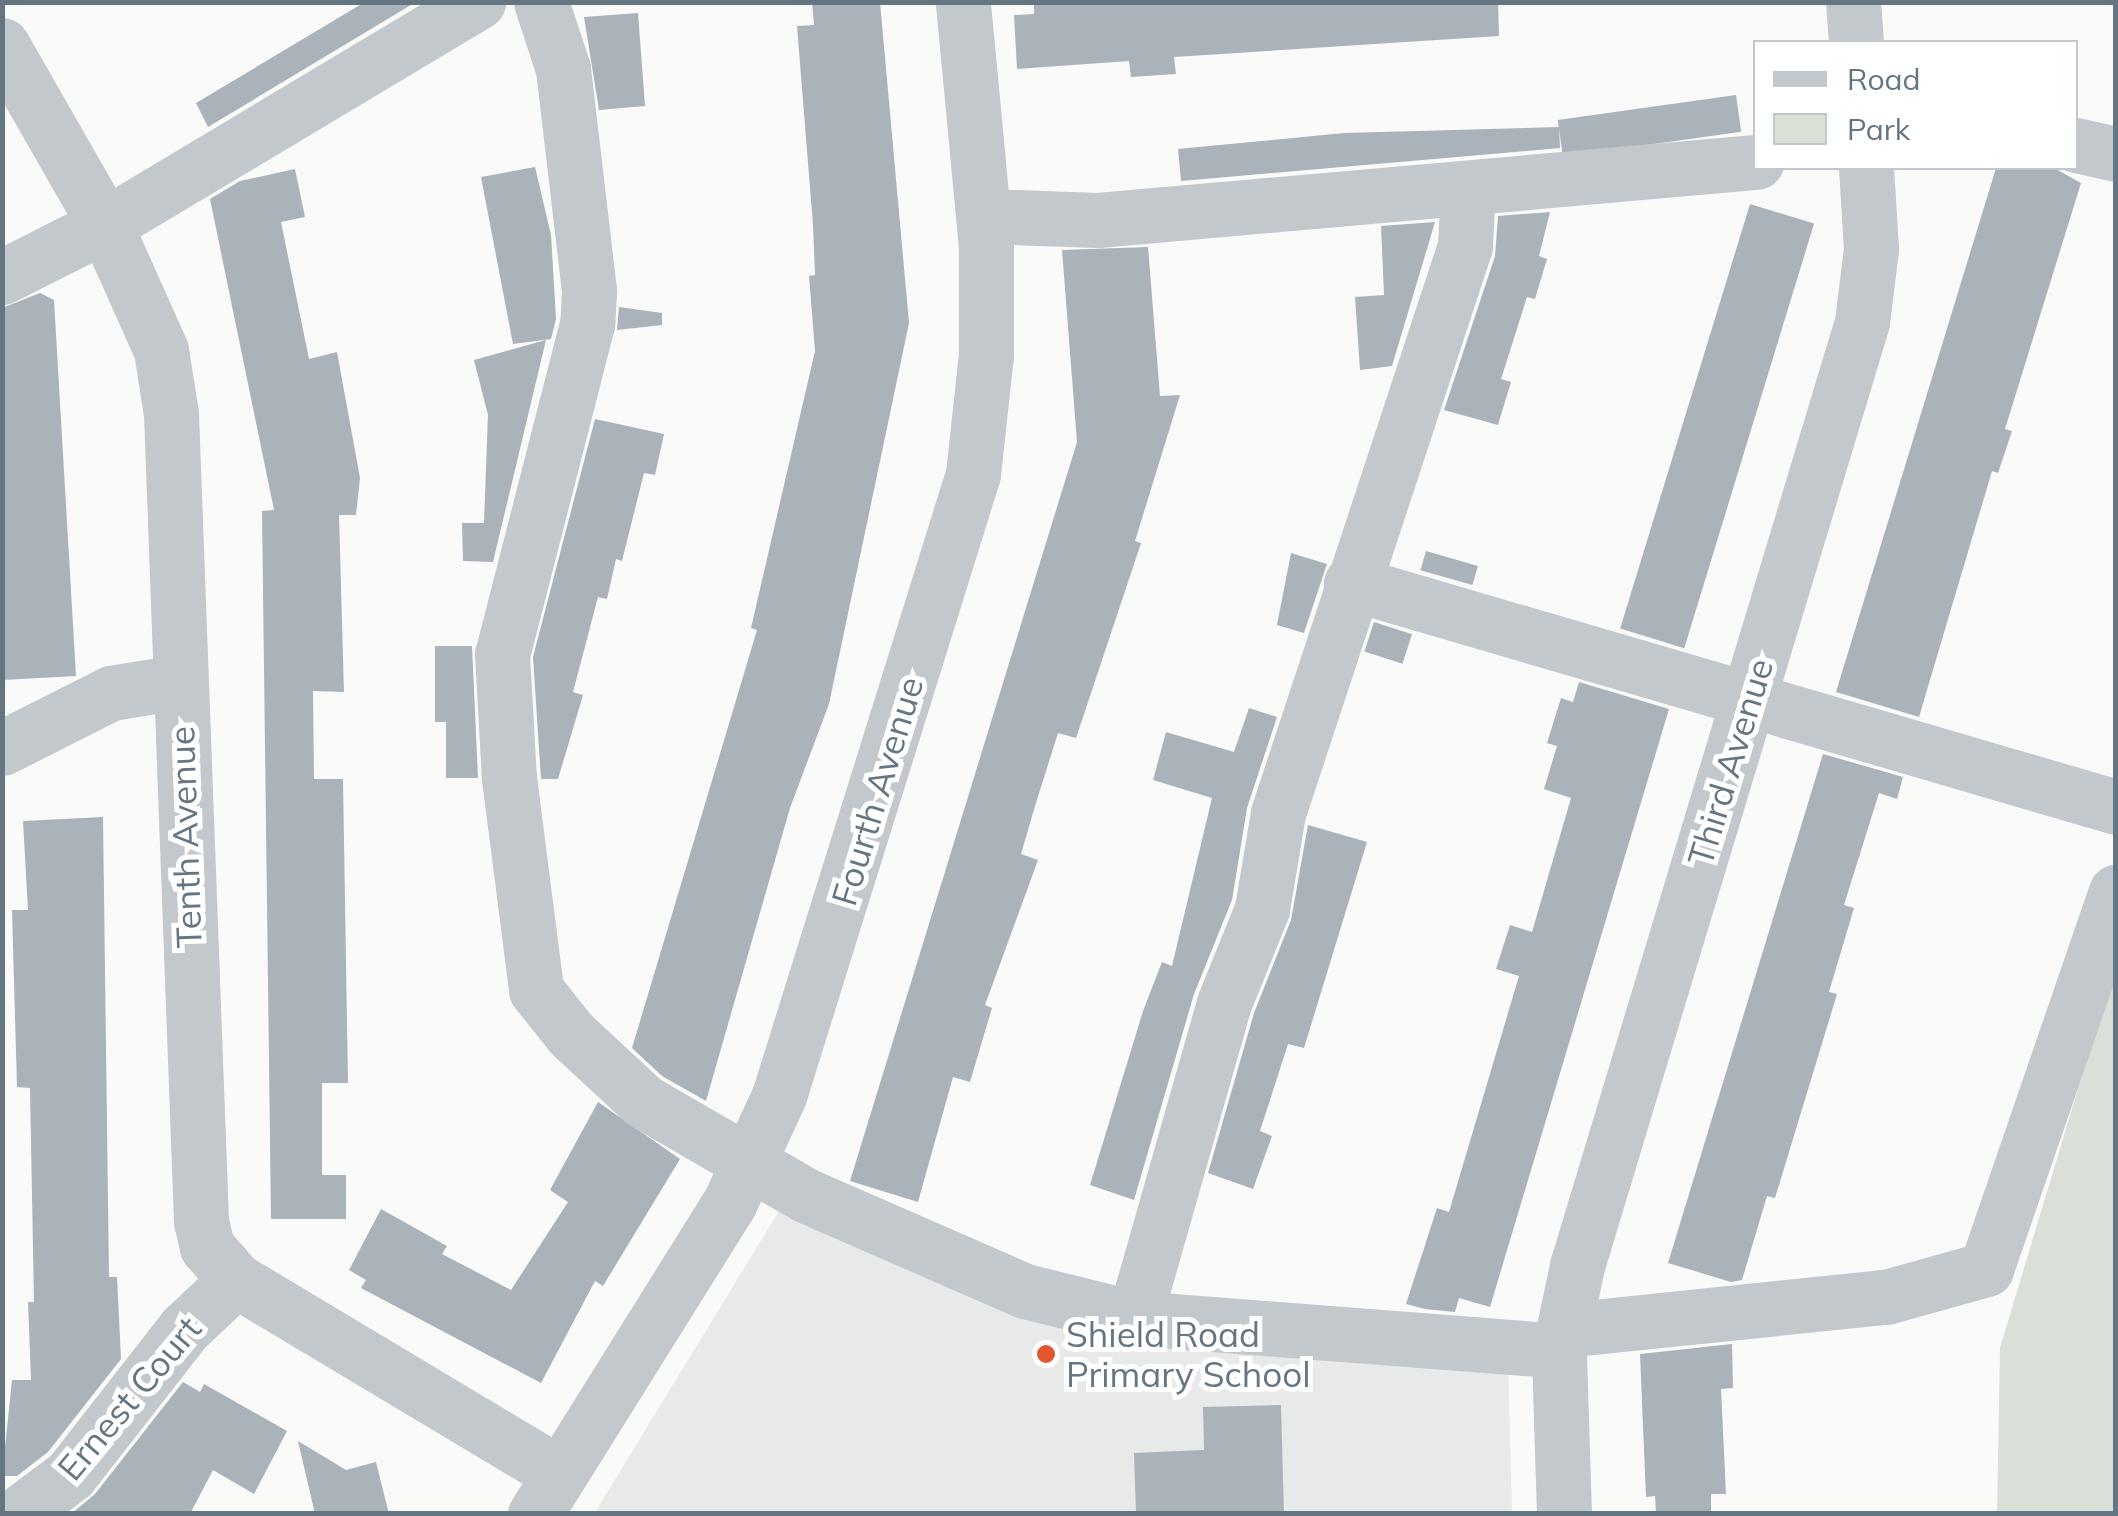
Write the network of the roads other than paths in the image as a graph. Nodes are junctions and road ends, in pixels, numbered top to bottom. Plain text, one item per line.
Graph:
1 (478, 2) edge
2 (541, 2) edge
3 (963, 2) edge
4 (1853, 2) edge
5 (1856, 40) edge
6 (2, 45) edge
7 (2078, 144) edge
8 (2116, 154) edge
9 (1753, 162) edge
10 (1866, 170) edge
11 (1468, 188) junction
12 (983, 216) junction
13 (105, 225) junction
14 (2, 278) edge
15 (1351, 583) junction
16 (179, 682) junction
17 (1750, 696) junction
18 (2, 748) edge
19 (2116, 807) edge
20 (2116, 892) edge
21 (750, 1160) junction
22 (236, 1280) junction
23 (1134, 1318) junction
24 (1561, 1341) junction
25 (547, 1494) edge
26 (18, 1514) edge
27 (1564, 1514) edge

1 - 13 street
2 - 21 street
3 - 12 street, Fourth Avenue
4 - 5 street
6 - 13 street, Tenth Avenue
7 - 8 street
9 - 11 street
10 - 17 street, Third Avenue
11 - 12 street
11 - 15 street
12 - 21 street, Fourth Avenue
13 - 14 street
13 - 16 street, Tenth Avenue
15 - 17 street
15 - 23 street
16 - 18 street
16 - 22 street, Tenth Avenue
17 - 19 street
17 - 24 street, Third Avenue
20 - 24 street
21 - 23 street
21 - 25 street, Fourth Avenue
22 - 25 street, Tenth Avenue
22 - 26 street, Ernest Court
23 - 24 street
24 - 27 street, Third Avenue

